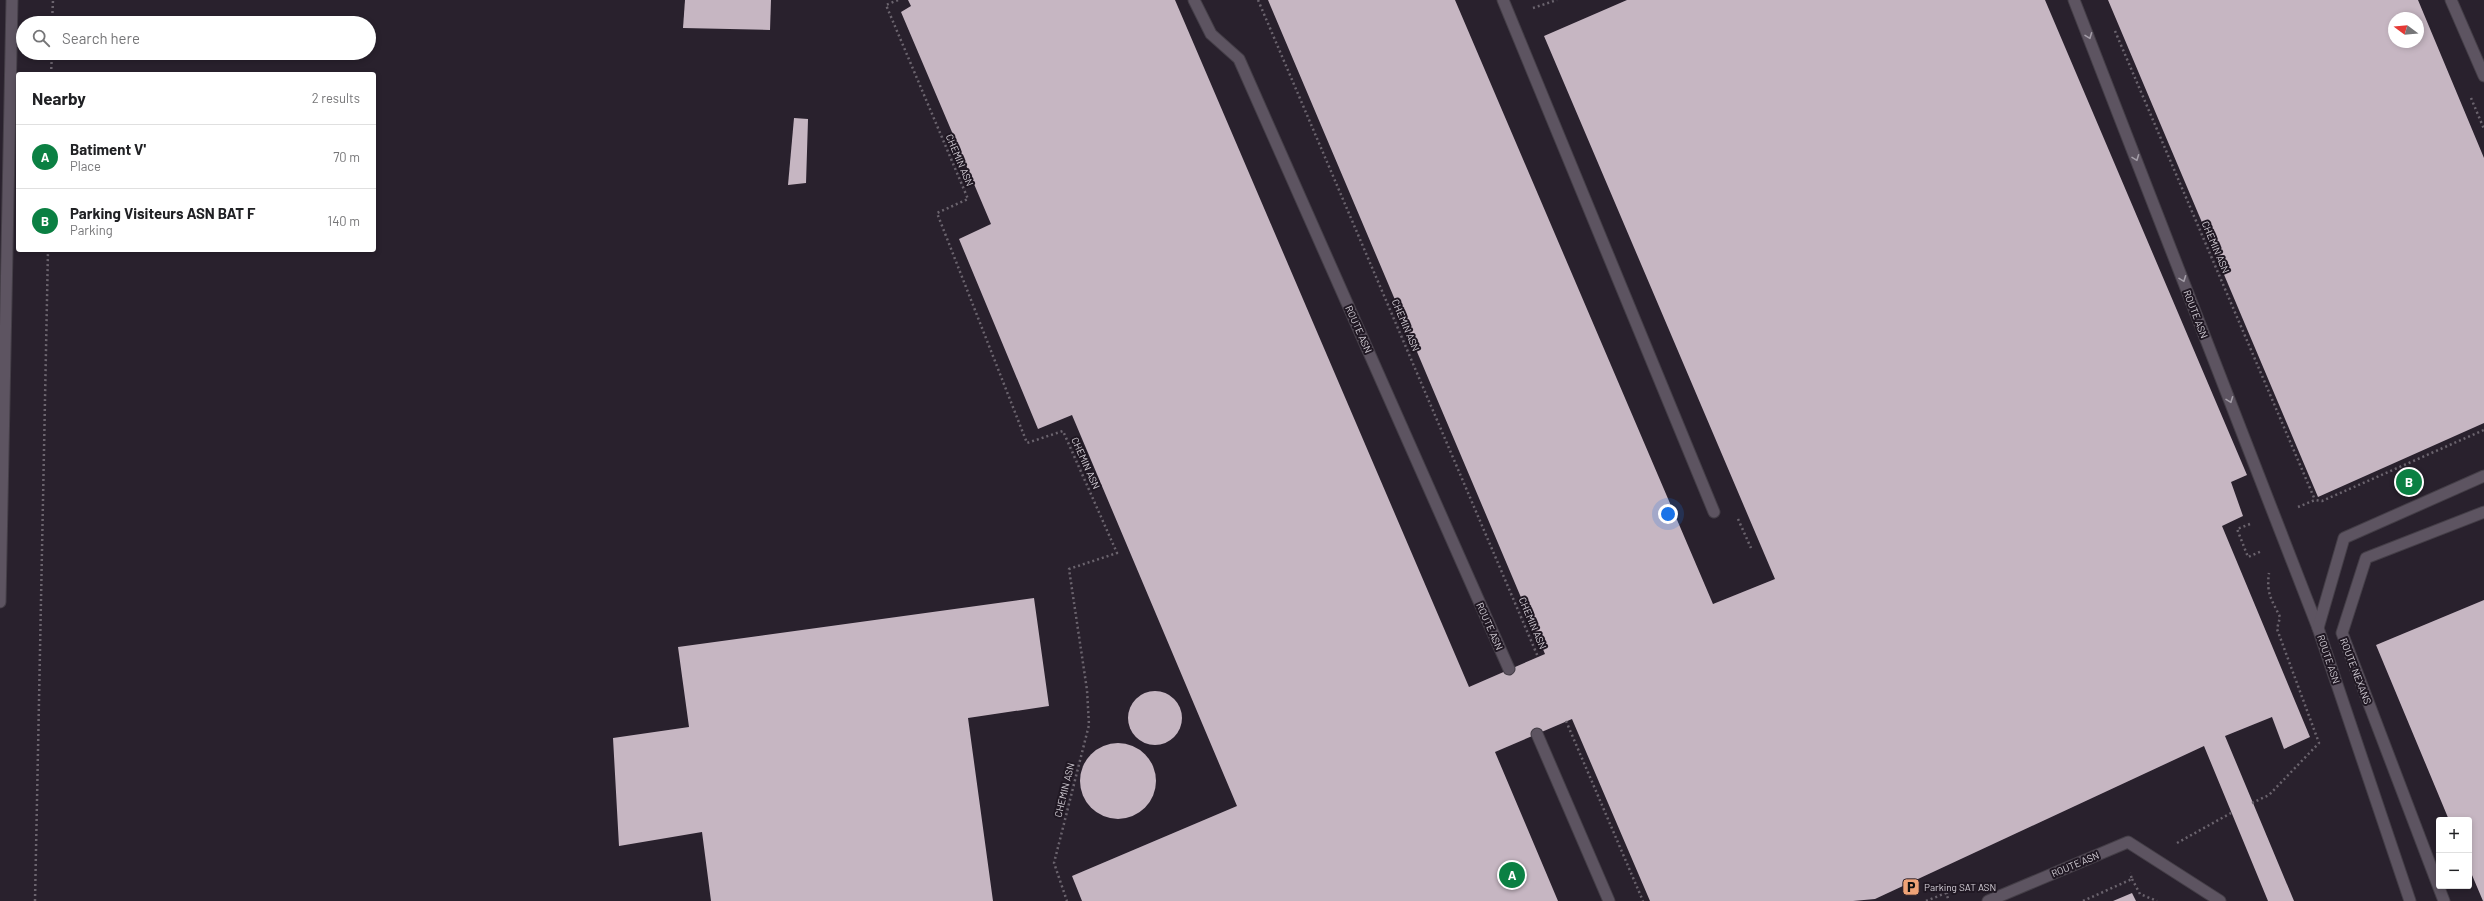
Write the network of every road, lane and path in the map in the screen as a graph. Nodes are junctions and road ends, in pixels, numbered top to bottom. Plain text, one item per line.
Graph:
1 (12, 0) edge
2 (53, 0) edge
3 (898, 0) edge
4 (1194, 0) edge
5 (1258, 0) edge
6 (1503, 0) edge
7 (1557, 0) edge
8 (2074, 0) edge
9 (2451, 0) edge
10 (1530, 9) dead end
11 (52, 16) edge
12 (2114, 29) dead end
13 (52, 60) edge
14 (51, 72) edge
15 (2484, 76) edge
16 (48, 252) edge
17 (2484, 476) edge
18 (2315, 500) dead end
19 (1714, 512) dead end
20 (2484, 512) edge
21 (0, 602) edge
22 (2318, 628) junction
23 (1538, 657) dead end
24 (1509, 669) dead end
25 (1566, 721) dead end
26 (1537, 734) dead end
27 (2132, 879) dead end
28 (35, 901) edge
29 (1067, 901) edge
30 (1610, 901) edge
31 (1643, 901) edge
32 (1926, 901) edge
33 (1949, 901) edge
34 (1988, 901) edge
35 (2156, 901) edge
36 (2220, 901) edge
37 (2410, 901) edge
38 (2444, 901) edge

1 - 21 street
2 - 11 path
3 - 29 path, CHEMIN ASN
4 - 24 street, ROUTE ASN
5 - 23 path, CHEMIN ASN
6 - 19 street
7 - 10 path
8 -> 22 street, ROUTE ASN
9 - 15 street
12 - 18 path, CHEMIN ASN
13 - 14 path
16 - 28 path
17 - 22 street, ROUTE ASN
20 - 38 street, ROUTE NEXANS
22 - 37 street, ROUTE ASN
25 - 31 path
26 - 30 street
27 - 35 path
32 - 33 path
34 - 36 street, ROUTE ASN

